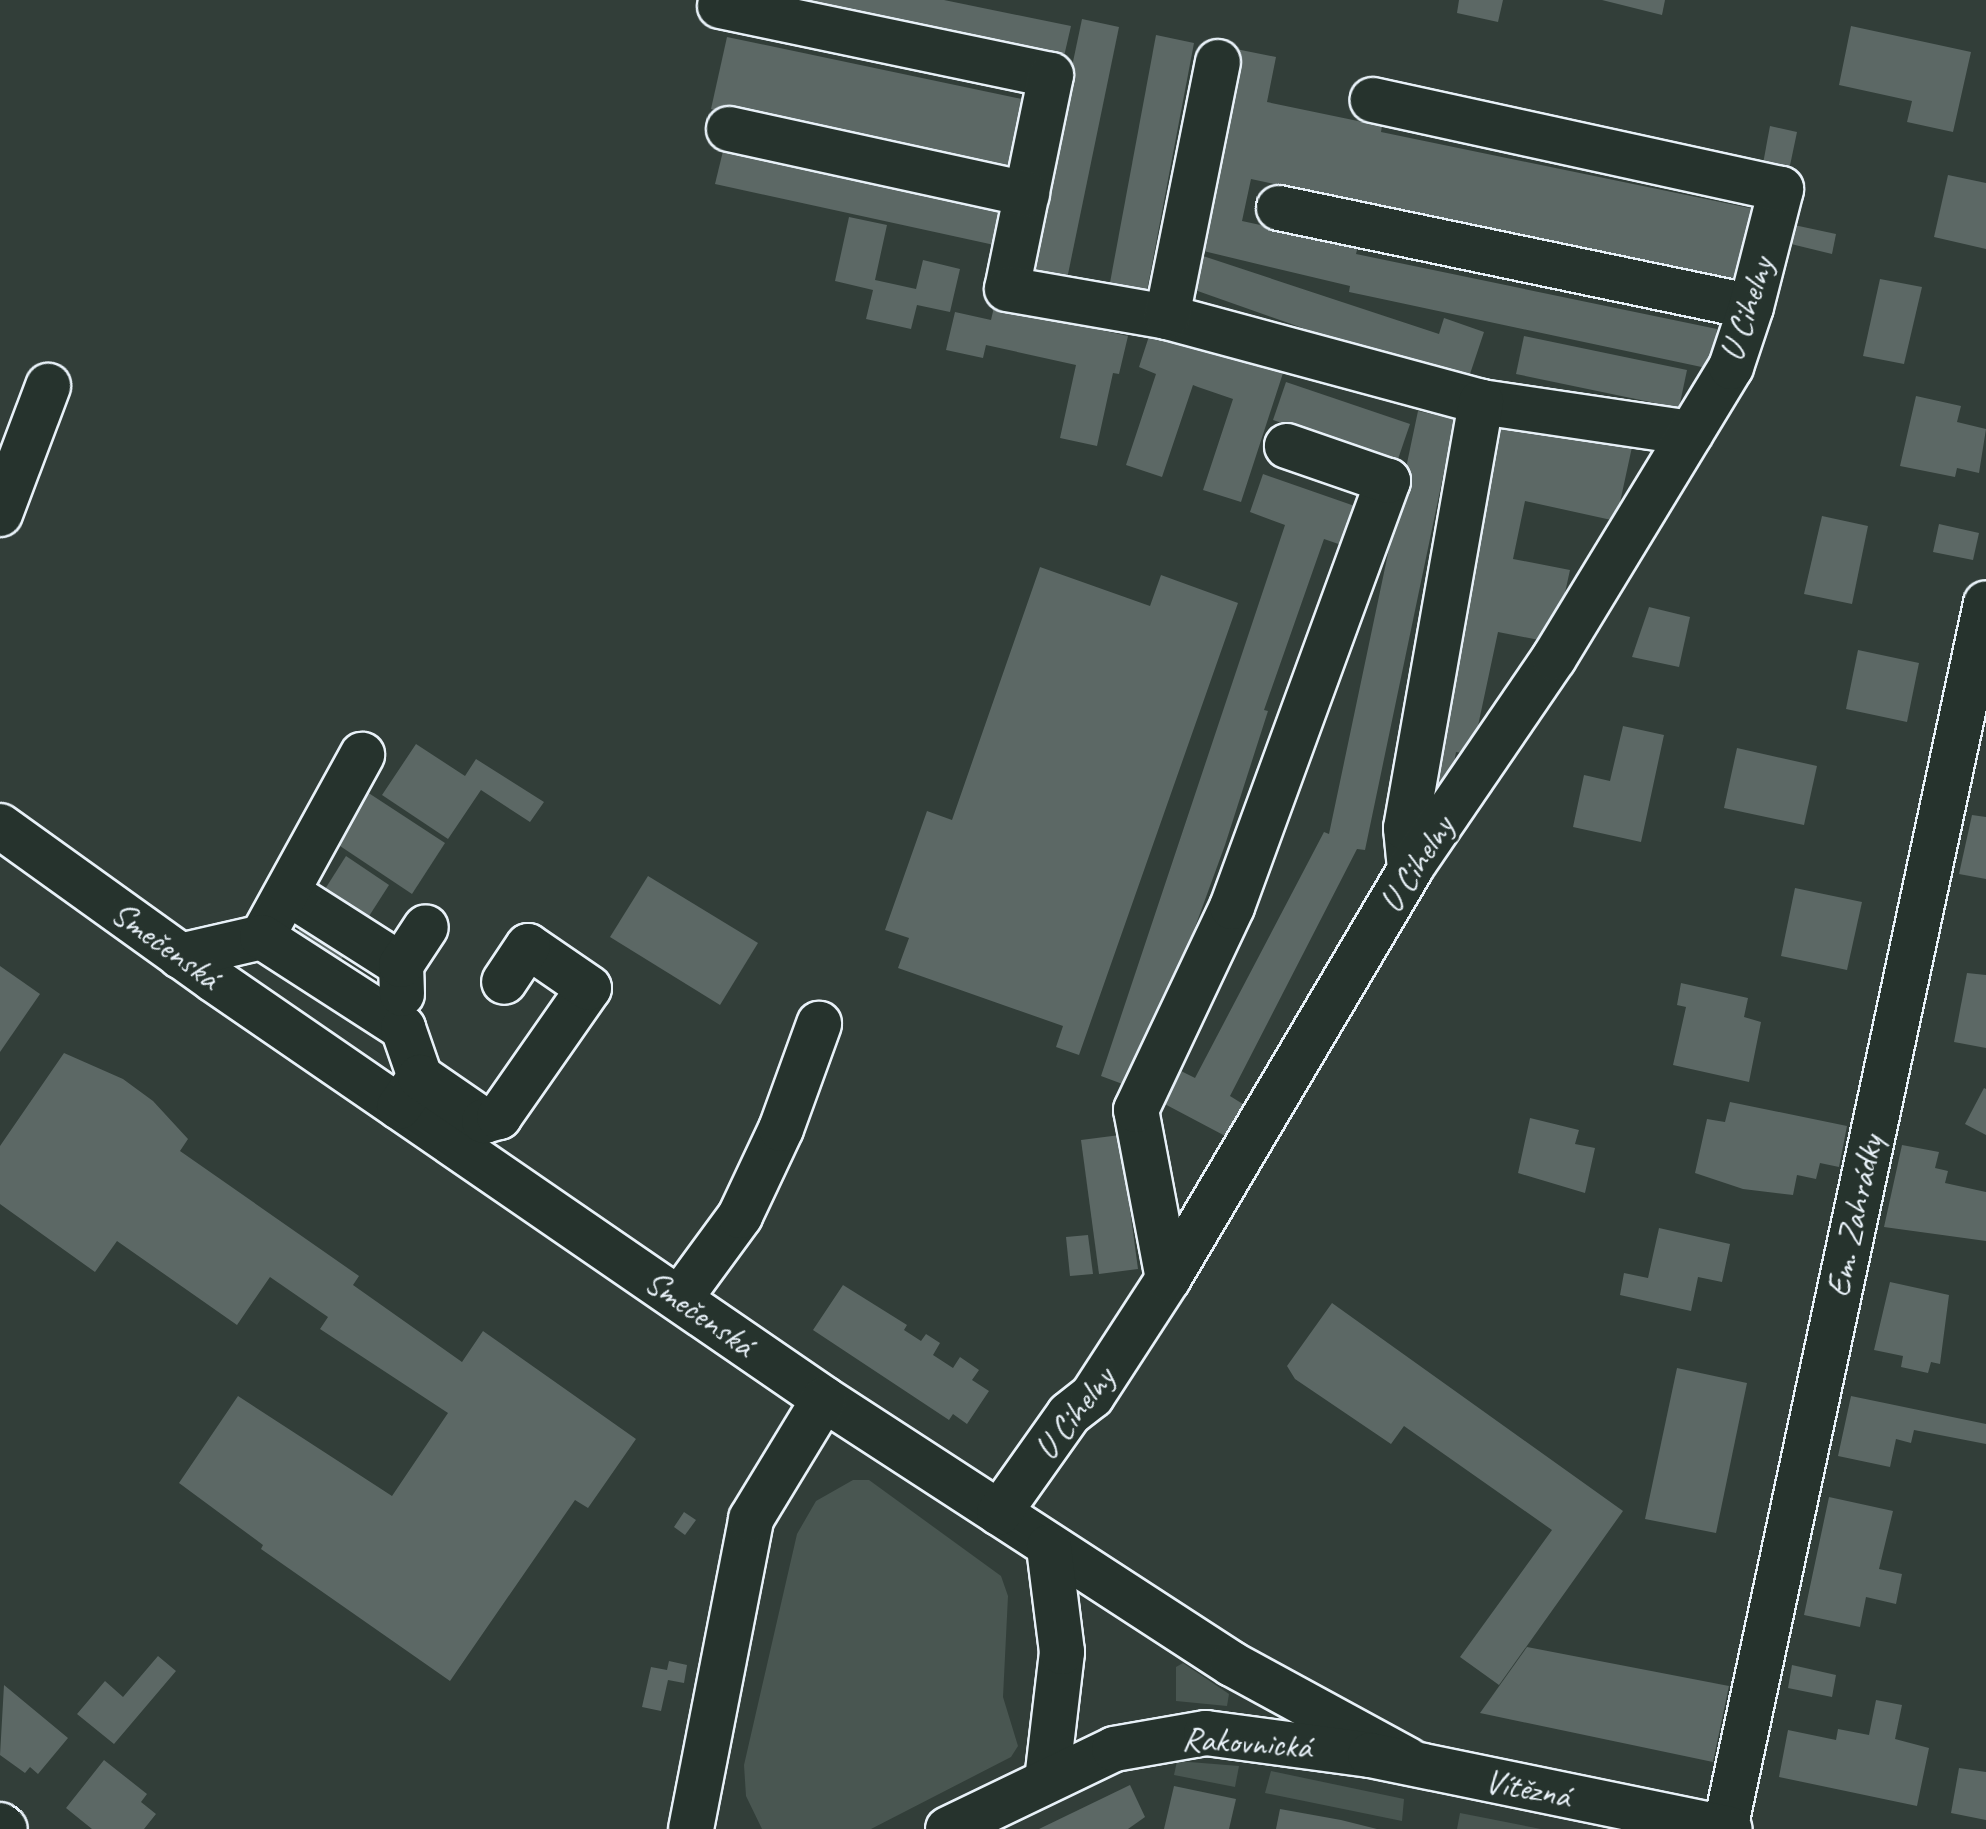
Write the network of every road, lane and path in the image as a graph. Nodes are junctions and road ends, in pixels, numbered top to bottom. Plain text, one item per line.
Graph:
1 (720, 6) dead end
2 (1218, 62) dead end
3 (1373, 100) dead end
4 (729, 129) dead end
5 (1027, 194) junction
6 (1279, 208) dead end
7 (1751, 307) junction
8 (1167, 317) junction
9 (48, 386) dead end
10 (1481, 402) junction
11 (1691, 433) junction
12 (1287, 446) dead end
13 (0, 514) edge
14 (1986, 603) edge
15 (362, 755) dead end
16 (1969, 766) edge
17 (0, 826) edge
18 (1410, 869) junction
19 (288, 893) junction
20 (426, 927) dead end
21 (262, 937) junction
22 (180, 956) junction
23 (401, 965) junction
24 (504, 982) dead end
25 (819, 1024) dead end
26 (403, 1028) junction
27 (409, 1092) junction
28 (1168, 1279) junction
29 (680, 1298) junction
30 (824, 1399) junction
31 (999, 1513) junction
32 (1049, 1547) junction
33 (1421, 1767) junction
34 (1047, 1780) junction
35 (0, 1825) edge
36 (5, 1829) edge
37 (691, 1829) edge
38 (948, 1829) edge
39 (1726, 1829) edge

1 - 5 street
2 - 8 street
3 - 7 street, U Cihelny
4 - 5 street
5 - 8 street
6 - 7 street
7 - 11 street, U Cihelny
8 - 10 street
9 - 13 street
10 - 11 street
10 - 18 street
11 - 18 street, U Cihelny
12 - 28 street
14 - 16 street, Em. Zahrádky
15 - 19 street
16 - 39 street, Em. Zahrádky
17 - 22 street, Smečenská
18 - 28 street, U Cihelny
19 - 21 street
19 - 23 street
20 - 23 street
21 - 22 street
21 - 26 street
22 - 27 street, Smečenská
23 - 26 street
24 - 27 street
25 - 29 street
26 - 27 street
27 - 29 street, Smečenská
28 - 31 street, U Cihelny
29 - 30 street, Smečenská
30 - 31 street, Smečenská
30 - 37 street
31 - 32 street, Smečenská
32 - 33 street, Smečenská
32 - 34 street
33 - 34 street, Rakovnická
33 - 39 street, Vítězná
34 - 38 street, Rakovnická
35 - 36 street

